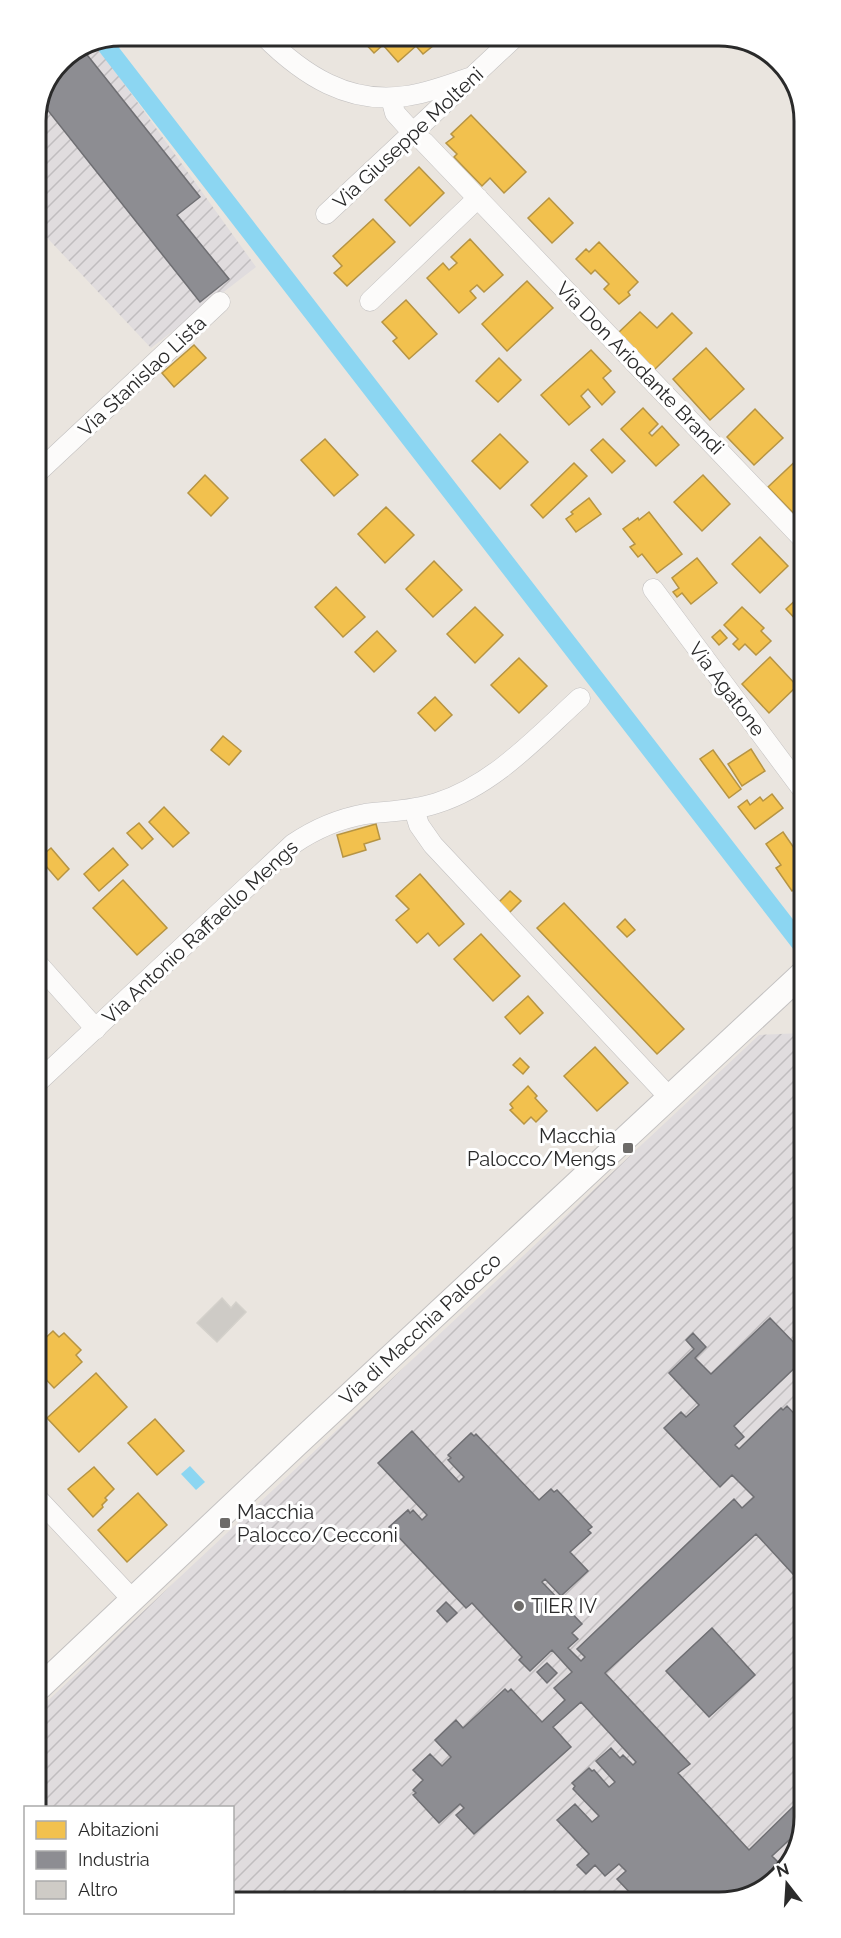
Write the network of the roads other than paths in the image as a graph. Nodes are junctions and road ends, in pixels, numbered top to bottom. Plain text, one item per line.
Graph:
1 (276, 47) edge
2 (504, 47) edge
3 (474, 76) junction
4 (391, 98) junction
5 (419, 137) junction
6 (478, 198) junction
7 (326, 214) dead end
8 (370, 301) dead end
9 (220, 302) dead end
10 (47, 464) edge
11 (794, 530) edge
12 (652, 589) dead end
13 (580, 698) dead end
14 (794, 778) edge
15 (414, 809) junction
16 (47, 974) edge
17 (794, 982) edge
18 (96, 1029) junction
19 (47, 1074) edge
20 (669, 1097) junction
21 (47, 1508) edge
22 (132, 1599) junction
23 (47, 1681) edge

1 - 4 street
2 - 3 street, Via Giuseppe Molteni
3 - 4 street
3 - 5 street, Via Giuseppe Molteni
4 - 5 street, Via Don Ariodante Brandi
5 - 6 street, Via Don Ariodante Brandi
5 - 7 street, Via Giuseppe Molteni
6 - 8 street
6 - 11 street, Via Don Ariodante Brandi
9 - 10 street, Via Stanislao Lista
12 - 14 street, Via Agatone
13 - 15 street, Via Antonio Raffaello Mengs
15 - 18 street, Via Antonio Raffaello Mengs
15 - 20 street
16 - 18 street
17 - 20 street, Via di Macchia Palocco
18 - 19 street, Via Antonio Raffaello Mengs
20 - 22 street, Via di Macchia Palocco
21 - 22 street
22 - 23 street, Via di Macchia Palocco

